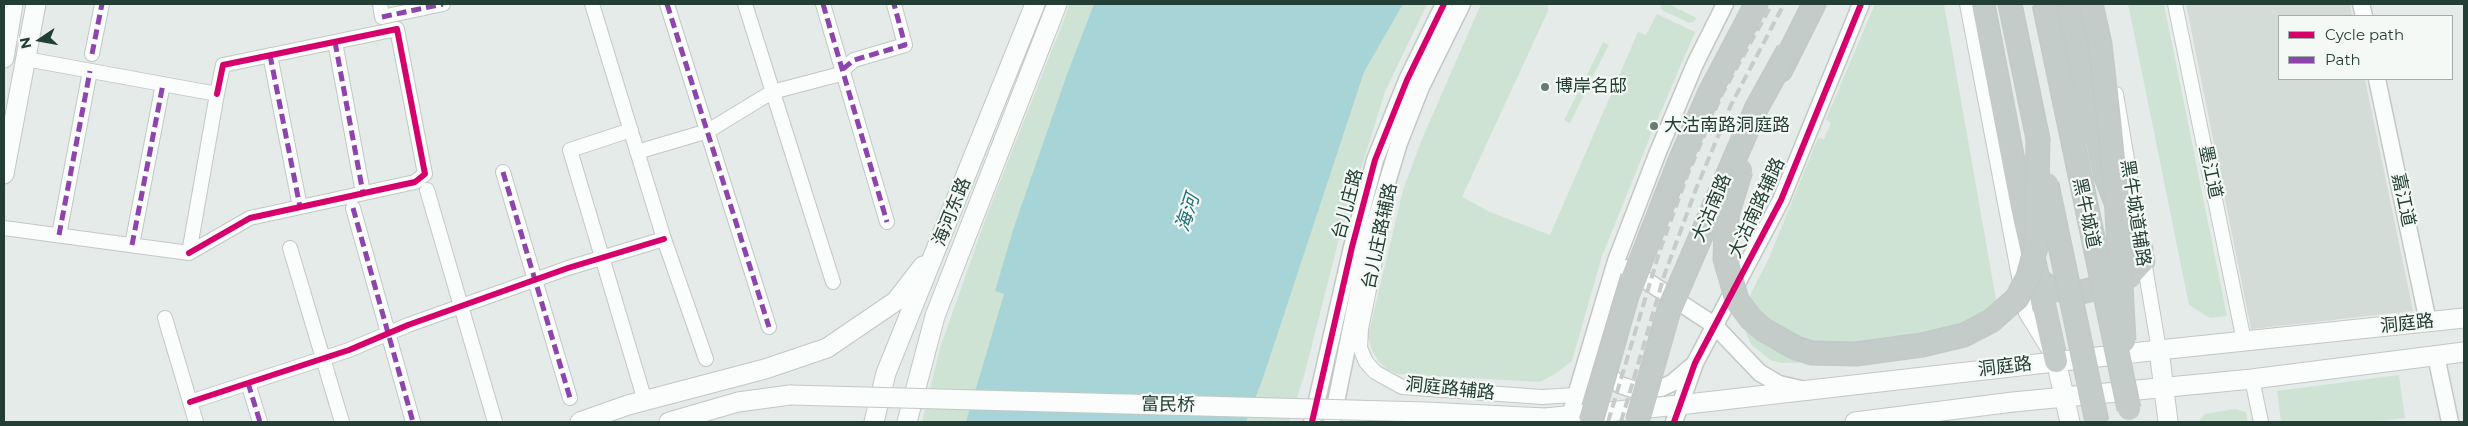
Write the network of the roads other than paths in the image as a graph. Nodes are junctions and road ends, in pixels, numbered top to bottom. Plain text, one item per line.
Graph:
1 (13, 4) edge
2 (36, 4) edge
3 (102, 4) edge
4 (380, 4) edge
5 (443, 4) edge
6 (592, 4) edge
7 (667, 4) edge
8 (745, 4) edge
9 (823, 4) edge
10 (894, 4) edge
11 (1034, 4) edge
12 (1057, 4) edge
13 (1444, 4) edge
14 (1462, 4) edge
15 (1725, 4) edge
16 (1756, 4) edge
17 (1814, 4) edge
18 (1861, 4) edge
19 (1967, 4) edge
20 (1983, 4) edge
21 (2010, 4) edge
22 (2044, 4) edge
23 (2069, 4) edge
24 (2091, 4) edge
25 (2101, 4) edge
26 (2175, 4) edge
27 (335, 42) junction
28 (1788, 51) junction
29 (92, 54) dead end
30 (270, 55) junction
31 (4, 58) edge
32 (26, 59) junction
33 (843, 69) junction
34 (90, 70) junction
35 (2377, 80) edge
36 (163, 84) junction
37 (772, 92) junction
38 (217, 94) junction
39 (631, 130) junction
40 (708, 131) junction
41 (2038, 139) junction
42 (1399, 143) junction
43 (637, 152) junction
44 (503, 172) dead end
45 (4, 174) edge
46 (427, 190) dead end
47 (363, 194) junction
48 (300, 207) junction
49 (353, 208) dead end
50 (887, 222) dead end
51 (4, 228) edge
52 (59, 236) junction
53 (664, 239) junction
54 (132, 245) junction
55 (938, 247) junction
56 (290, 248) dead end
57 (189, 253) junction
58 (2142, 255) junction
59 (601, 258) junction
60 (1616, 261) junction
61 (2037, 278) junction
62 (536, 279) junction
63 (833, 282) dead end
64 (462, 306) junction
65 (165, 318) dead end
66 (2464, 318) edge
67 (2428, 322) junction
68 (1714, 325) junction
69 (770, 327) dead end
70 (1361, 329) joint
71 (1595, 332) junction
72 (390, 333) junction
73 (2244, 341) junction
74 (2159, 350) junction
75 (2464, 352) edge
76 (2436, 356) junction
77 (706, 358) dead end
78 (323, 359) junction
79 (2056, 361) junction
80 (1695, 363) junction
81 (2252, 379) junction
82 (248, 383) junction
83 (1804, 389) junction
84 (2163, 389) junction
85 (1575, 396) junction
86 (570, 398) dead end
87 (2064, 399) junction
88 (645, 401) junction
89 (190, 402) junction
90 (1676, 414) edge
91 (2130, 416) edge
92 (1545, 418) joint
93 (1576, 420) edge
94 (196, 422) edge
95 (260, 422) edge
96 (342, 422) edge
97 (414, 422) edge
98 (495, 422) edge
99 (580, 422) edge
100 (668, 422) edge
101 (874, 422) edge
102 (907, 422) edge
103 (1312, 422) edge
104 (1332, 422) edge
105 (1637, 422) edge
106 (1855, 422) edge
107 (2070, 422) edge
108 (2097, 422) edge
109 (2168, 422) edge
110 (2261, 422) edge
111 (2450, 422) edge

1 - 31 main road
2 - 32 main road
3 - 29 street
4 - 5 street
6 - 39 street
7 - 40 street
8 - 37 street
9 - 33 street
10 - 33 street
11 - 55 main road, 海河东路
12 - 102 main road, 海河东路
13 - 103 street, 台儿庄路
14 - 42 street, 台儿庄路
15 - 60 street
16 - 93 highway, bridge
17 - 28 highway, 大沽南路
18 - 68 street, 大沽南路辅路
19 - 79 street
20 - 61 highway
21 - 41 highway, 黑牛城道
22 - 91 highway, 黑牛城道, bridge
23 - 58 highway
24 - 91 highway, bridge
25 - 58 street, 黑牛城道辅路
26 - 73 street, 墨江道
27 - 30 street
27 - 47 street
27 - 47 street
28 - 41 highway, bridge
28 - 105 highway, 大沽南路, bridge
30 - 38 street
30 - 48 street
32 - 34 street
32 - 45 main road
33 - 37 street
33 - 50 street
34 - 36 street
34 - 52 street
35 - 67 street, 嘉江道
36 - 38 street
36 - 54 street
37 - 40 street
37 - 63 street
38 - 57 street
39 - 43 street
39 - 59 street
40 - 43 street
40 - 69 street
41 - 108 highway, 黑牛城道, bridge
42 - 70 street, 台儿庄路辅路
42 - 104 street, 台儿庄路
43 - 53 street
44 - 62 street
46 - 64 street
47 - 48 street
48 - 57 street
49 - 72 street
51 - 52 street
52 - 54 street
53 - 59 street
53 - 77 street
54 - 57 street
55 - 88 main road
55 - 101 main road, 海河东路
56 - 78 street
58 - 61 highway
58 - 74 street, 黑牛城道辅路
59 - 62 street
59 - 88 street
60 - 68 street
60 - 71 street
61 - 79 highway
62 - 64 street
62 - 86 street
64 - 72 street
64 - 98 street
65 - 89 street
66 - 67 main road, 洞庭路
67 - 73 main road, 洞庭路
68 - 80 street, 大沽南路辅路
68 - 83 street
70 - 85 street, 洞庭路辅路
71 - 80 street
71 - 85 street
72 - 78 street
72 - 97 street
73 - 74 main road, 洞庭路
74 - 79 main road, 洞庭路
74 - 84 main road, 黑牛城道辅路
75 - 76 main road, 洞庭路
76 - 81 main road, 洞庭路
76 - 111 street
78 - 82 street
78 - 96 street
79 - 83 main road, 洞庭路
79 - 87 main road
80 - 90 street, 大沽南路辅路
81 - 84 main road, 洞庭路
81 - 110 street
82 - 89 street
82 - 95 street
83 - 90 main road, 洞庭路
84 - 87 main road, 洞庭路
84 - 109 main road, 黑牛城道辅路
85 - 93 street
87 - 106 main road, 洞庭路
87 - 107 main road
88 - 99 main road
89 - 94 street
90 - 93 main road, 洞庭路
92 - 93 main road, 洞庭路
92 - 100 main road, 富民桥, bridge

